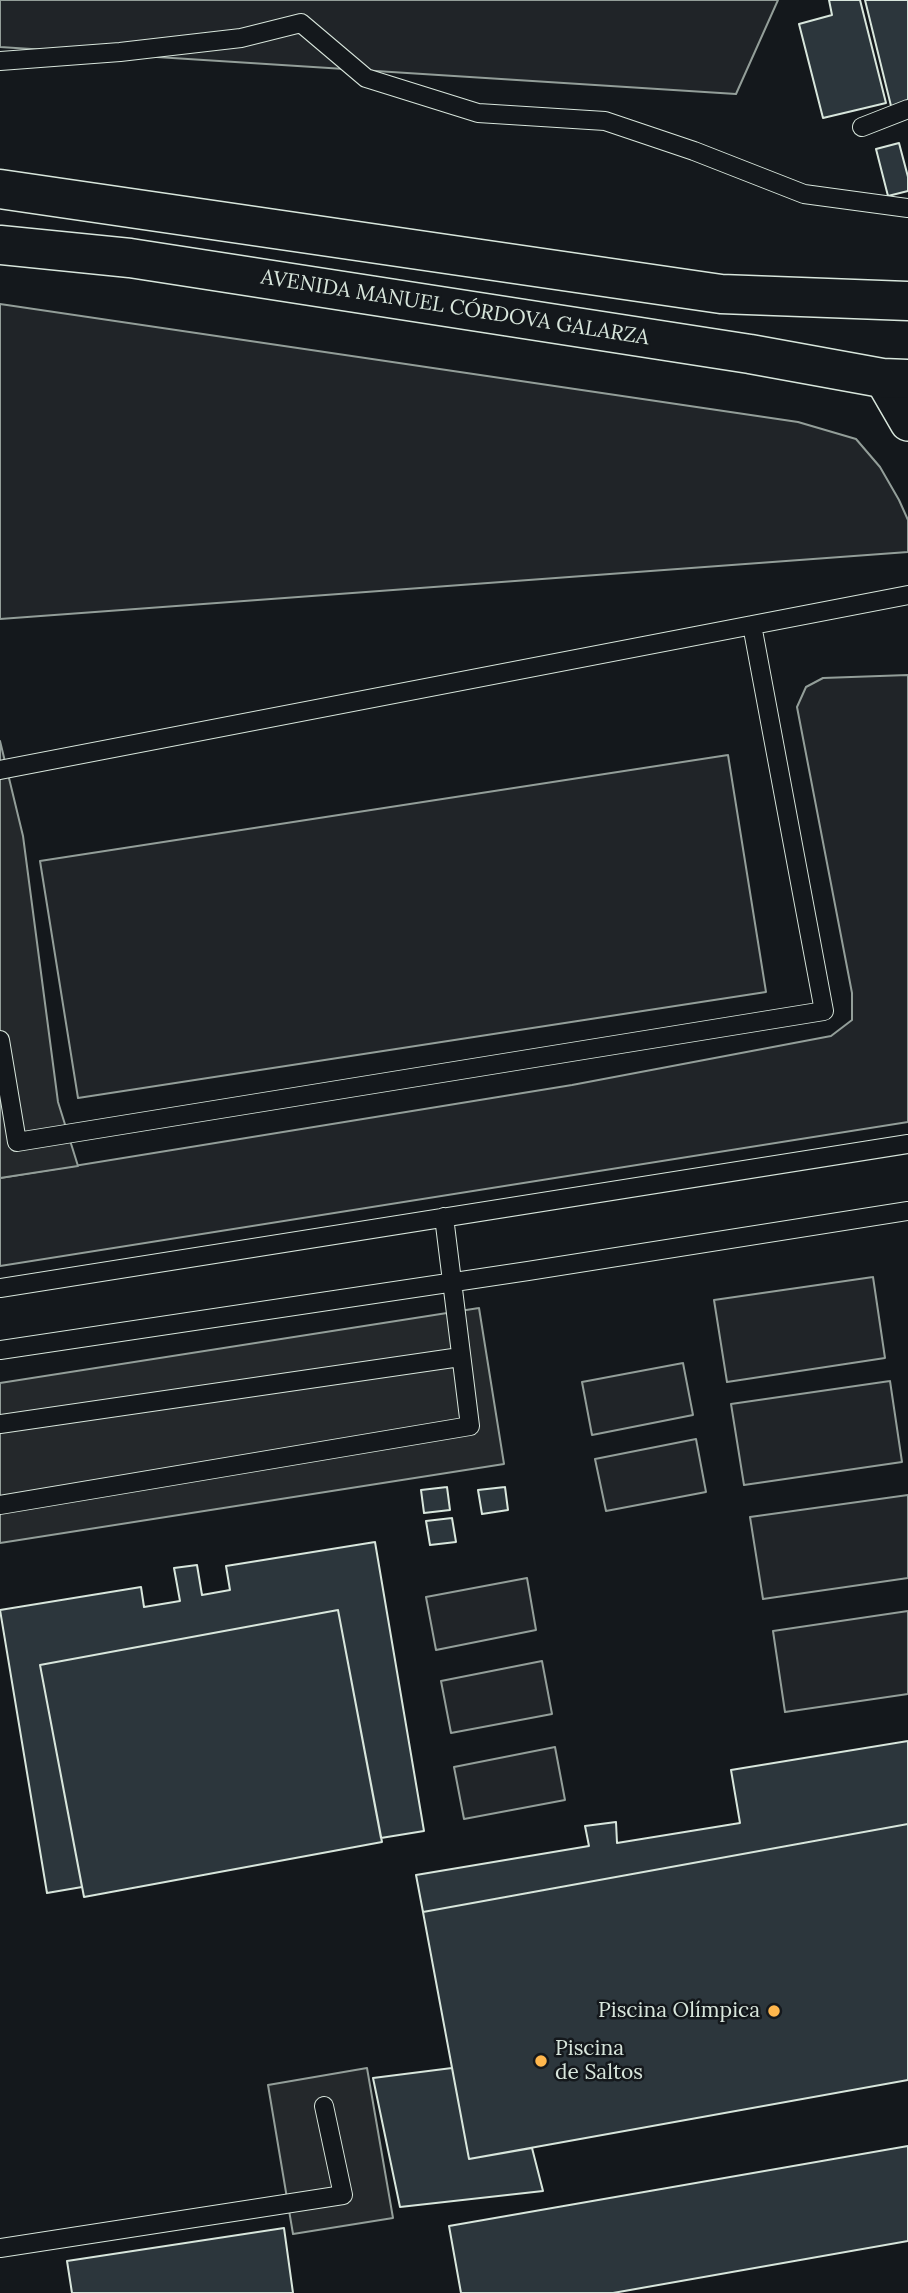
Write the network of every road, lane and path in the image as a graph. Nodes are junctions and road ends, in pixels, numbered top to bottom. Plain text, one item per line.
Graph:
1 (0, 61) edge
2 (908, 109) edge
3 (862, 127) dead end
4 (0, 189) edge
5 (908, 208) edge
6 (0, 245) edge
7 (908, 300) edge
8 (895, 379) edge
9 (908, 423) edge
10 (908, 594) edge
11 (752, 625) junction
12 (0, 770) edge
13 (0, 1040) edge
14 (908, 1144) edge
15 (908, 1211) edge
16 (443, 1217) junction
17 (450, 1283) junction
18 (0, 1288) edge
19 (0, 1350) edge
20 (460, 1357) junction
21 (0, 1424) edge
22 (0, 1505) edge
23 (324, 2106) dead end
24 (0, 2248) edge

1 - 5 lane
2 - 3 lane
4 - 7 main road
6 - 8 main road, AVENIDA MANUEL CÓRDOVA GALARZA
8 - 9 street
10 - 11 lane
11 - 12 lane
11 - 13 lane
14 - 16 lane
15 - 17 lane
16 - 17 lane
16 - 18 lane
17 - 19 lane
17 - 20 lane
20 - 21 lane
20 - 22 lane
23 - 24 lane

